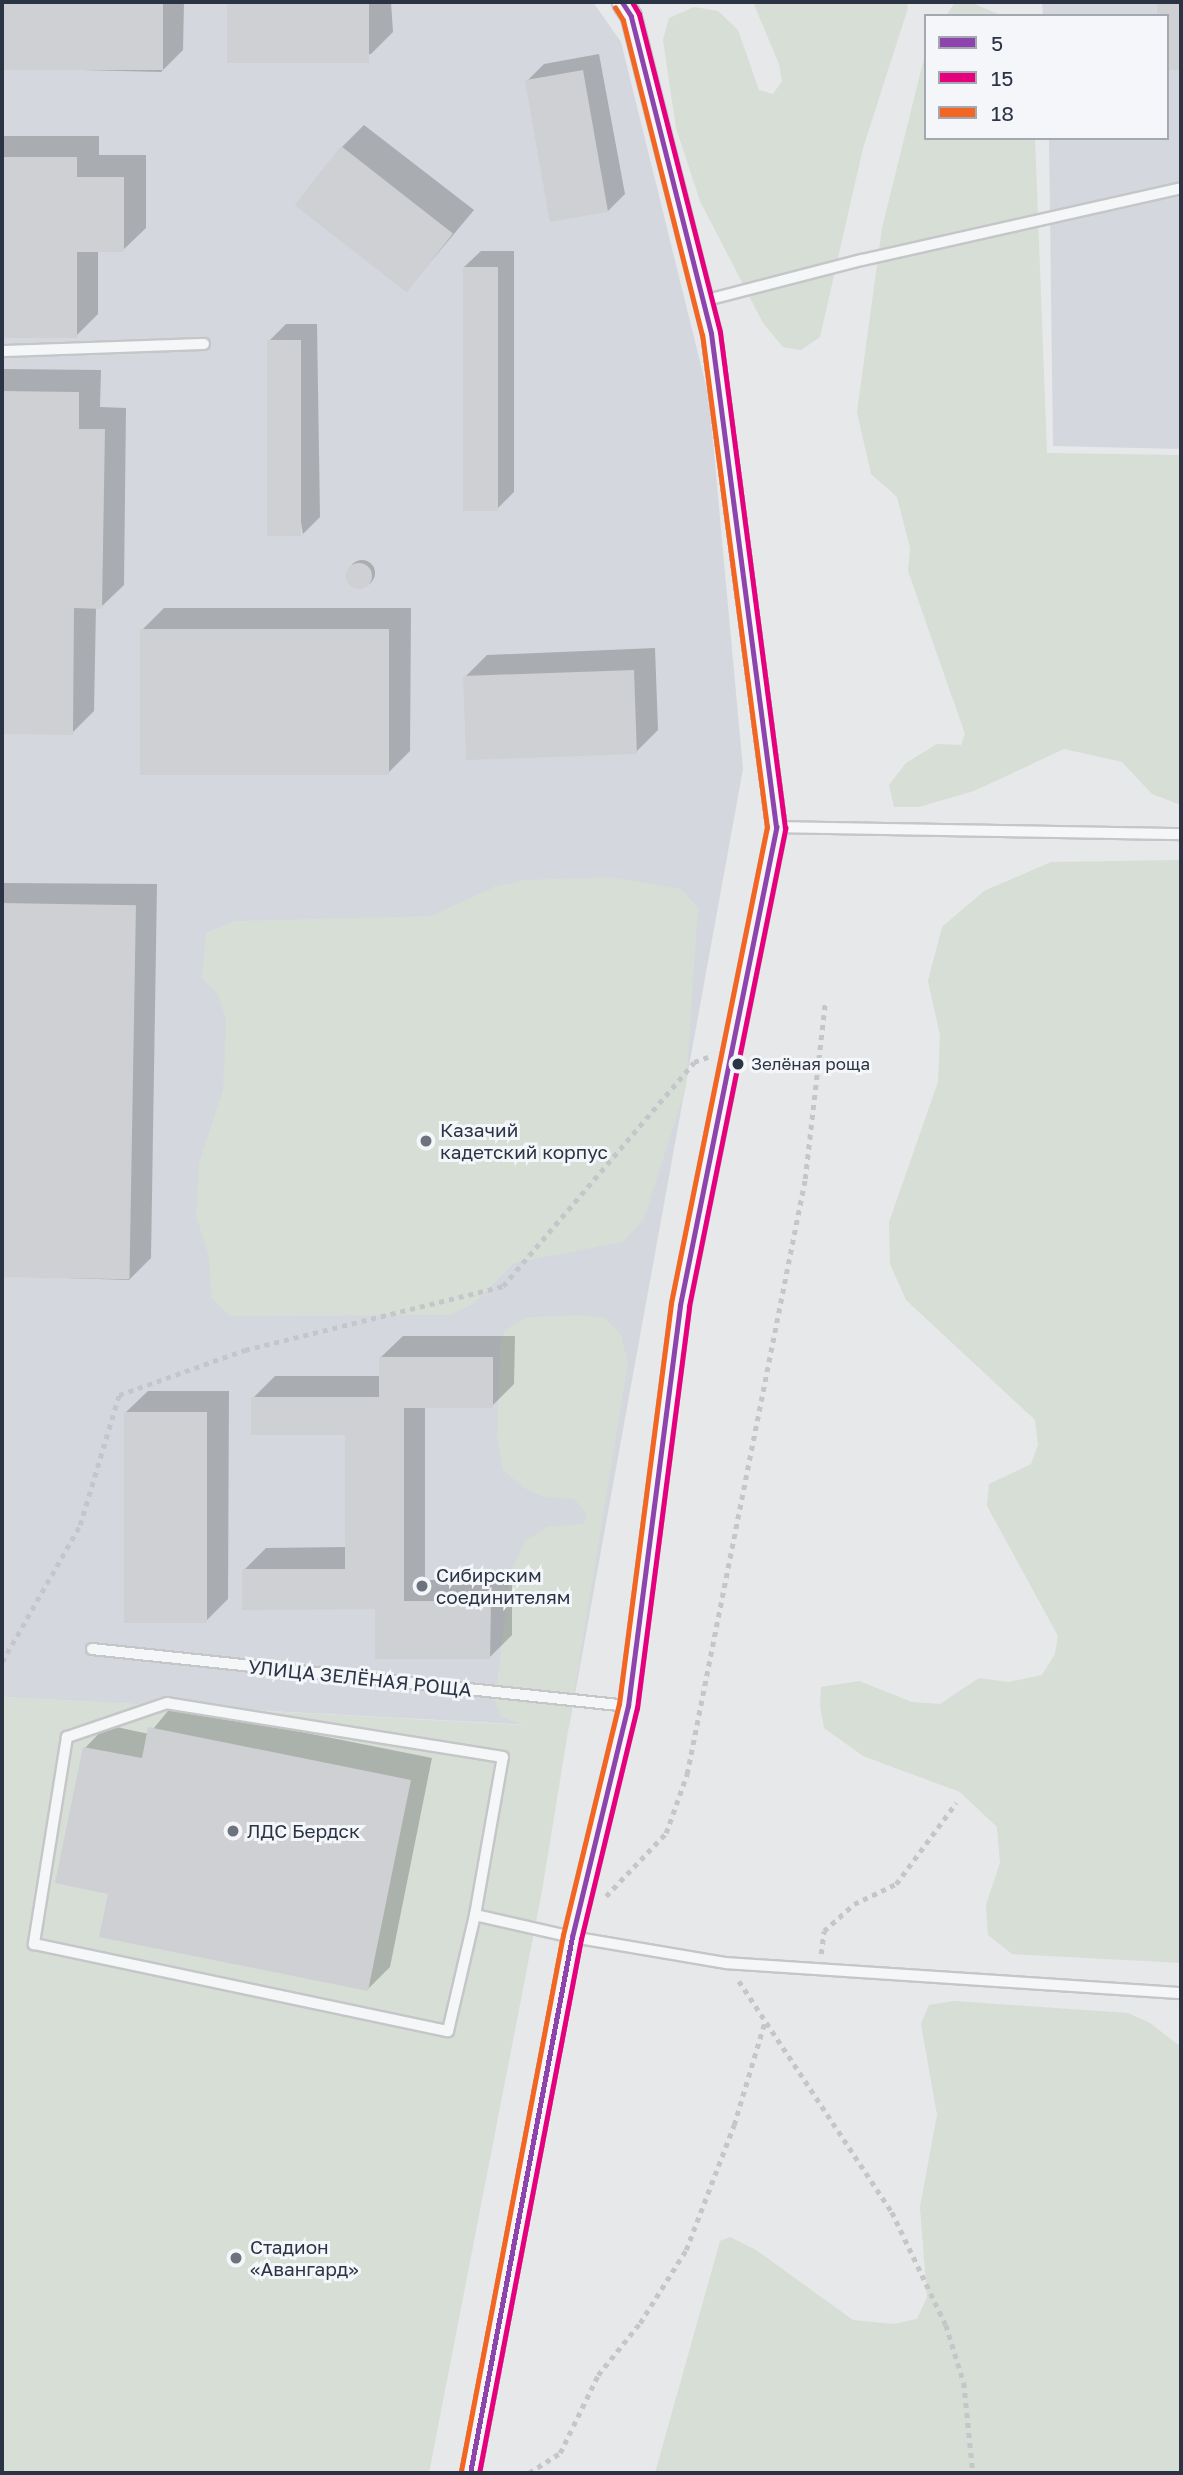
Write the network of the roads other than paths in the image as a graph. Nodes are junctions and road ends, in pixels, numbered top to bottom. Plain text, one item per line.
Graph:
1 (622, 2) edge
2 (1181, 188) edge
3 (703, 301) junction
4 (204, 344) dead end
5 (2, 351) edge
6 (776, 827) junction
7 (1181, 834) edge
8 (92, 1649) dead end
9 (628, 1706) junction
10 (475, 1914) junction
11 (572, 1937) junction
12 (1181, 1993) edge
13 (470, 2473) edge

1 - 3 street
2 - 3 lane
3 - 6 street
4 - 5 lane
6 - 7 lane
6 - 9 street
8 - 9 lane, УЛИЦА ЗЕЛЁНАЯ РОЩА
9 - 11 street
10 - 10 lane
10 - 11 lane
11 - 12 lane
11 - 13 street

